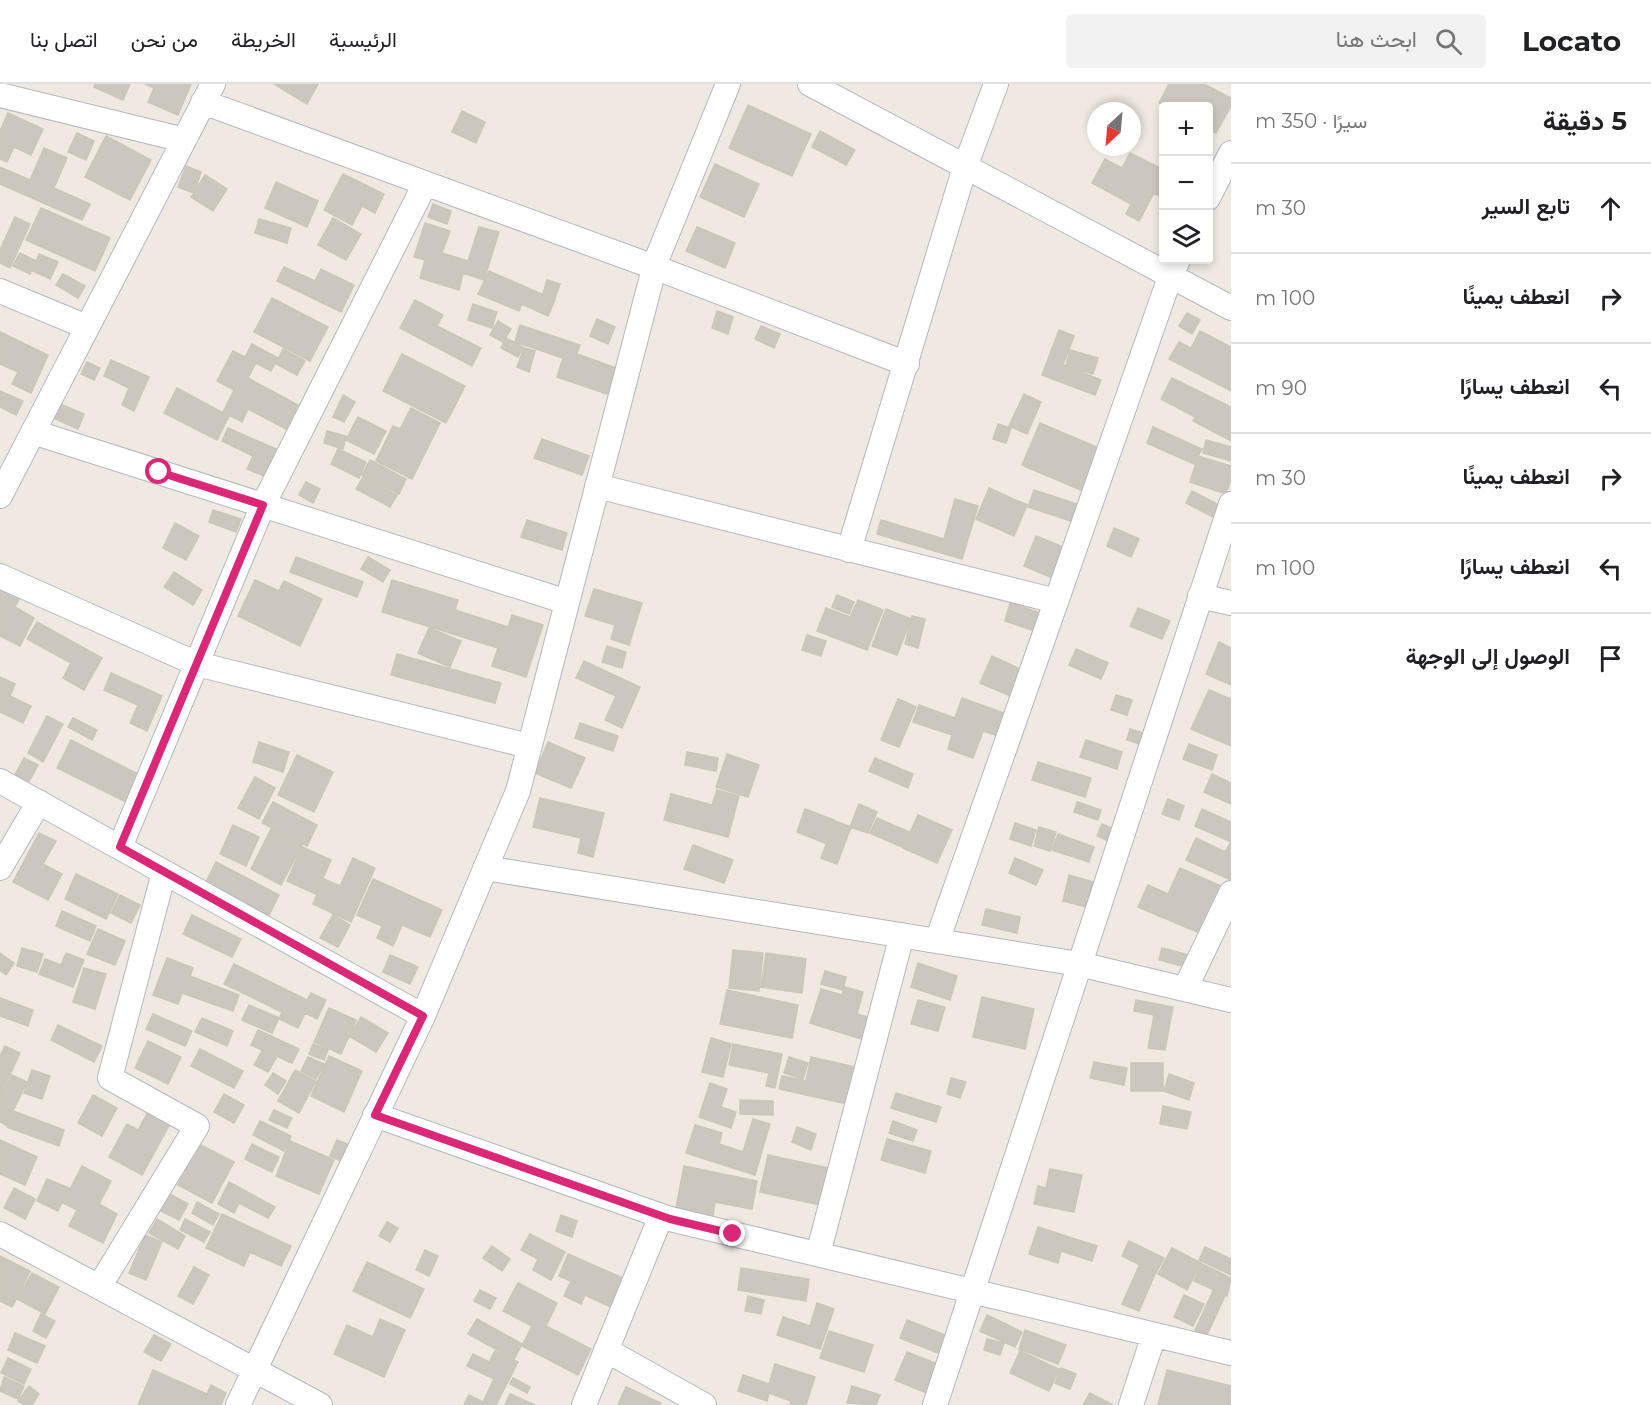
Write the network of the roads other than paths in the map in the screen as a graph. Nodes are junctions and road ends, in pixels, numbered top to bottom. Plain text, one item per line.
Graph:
1 (728, 84) edge
2 (810, 84) edge
3 (996, 84) edge
4 (208, 93) edge
5 (0, 94) edge
6 (184, 140) junction
7 (1231, 153) edge
8 (965, 167) junction
9 (425, 184) junction
10 (1213, 190) edge
11 (654, 267) junction
12 (1174, 268) edge
13 (0, 291) edge
14 (1231, 308) edge
15 (87, 327) junction
16 (907, 364) junction
17 (33, 432) junction
18 (597, 486) junction
19 (0, 495) edge
20 (1231, 504) edge
21 (263, 505) junction
22 (849, 550) junction
23 (0, 576) edge
24 (1200, 596) junction
25 (1056, 601) junction
26 (567, 602) junction
27 (1231, 603) edge
28 (197, 664) junction
29 (530, 746) junction
30 (0, 781) edge
31 (39, 802) junction
32 (120, 847) junction
33 (0, 868) edge
34 (485, 868) junction
35 (164, 872) junction
36 (1231, 892) edge
37 (902, 936) junction
38 (937, 941) junction
39 (1079, 964) junction
40 (1185, 990) junction
41 (1231, 1000) edge
42 (423, 1016) junction
43 (375, 1115) junction
44 (661, 1216) junction
45 (0, 1234) edge
46 (818, 1254) junction
47 (99, 1287) junction
48 (972, 1291) junction
49 (1154, 1335) junction
50 (606, 1350) junction
51 (1231, 1353) edge
52 (253, 1369) junction
53 (238, 1405) edge
54 (320, 1405) edge
55 (584, 1405) edge
56 (704, 1405) edge
57 (935, 1405) edge
58 (1131, 1405) edge

1 - 11 street
2 - 8 street
3 - 8 street
4 - 6 street
4 - 9 street
5 - 6 street
6 - 15 street
7 - 10 street
8 - 12 street
8 - 16 street
9 - 11 street
9 - 21 street
11 - 16 street
11 - 18 street
12 - 14 street
12 - 25 street
13 - 15 street
15 - 17 street
16 - 22 street
17 - 19 street
17 - 21 street
18 - 22 street
18 - 26 street
20 - 24 street
21 - 26 street
21 - 28 street
22 - 25 street
23 - 28 street
24 - 27 street
24 - 39 street
25 - 38 street
26 - 29 street
28 - 29 street
28 - 32 street
29 - 34 street
30 - 31 street
31 - 32 street
31 - 33 street
32 - 35 street
34 - 37 street
34 - 42 street
35 - 42 street
35 - 47 street
36 - 40 street
37 - 38 street
37 - 46 street
38 - 39 street
39 - 40 street
39 - 48 street
40 - 41 street
42 - 43 street
43 - 44 street
43 - 52 street
44 - 46 street
44 - 50 street
45 - 47 street
46 - 48 street
47 - 52 street
48 - 49 street
48 - 57 street
49 - 51 street
49 - 58 street
50 - 55 street
50 - 56 street
52 - 53 street
52 - 54 street

